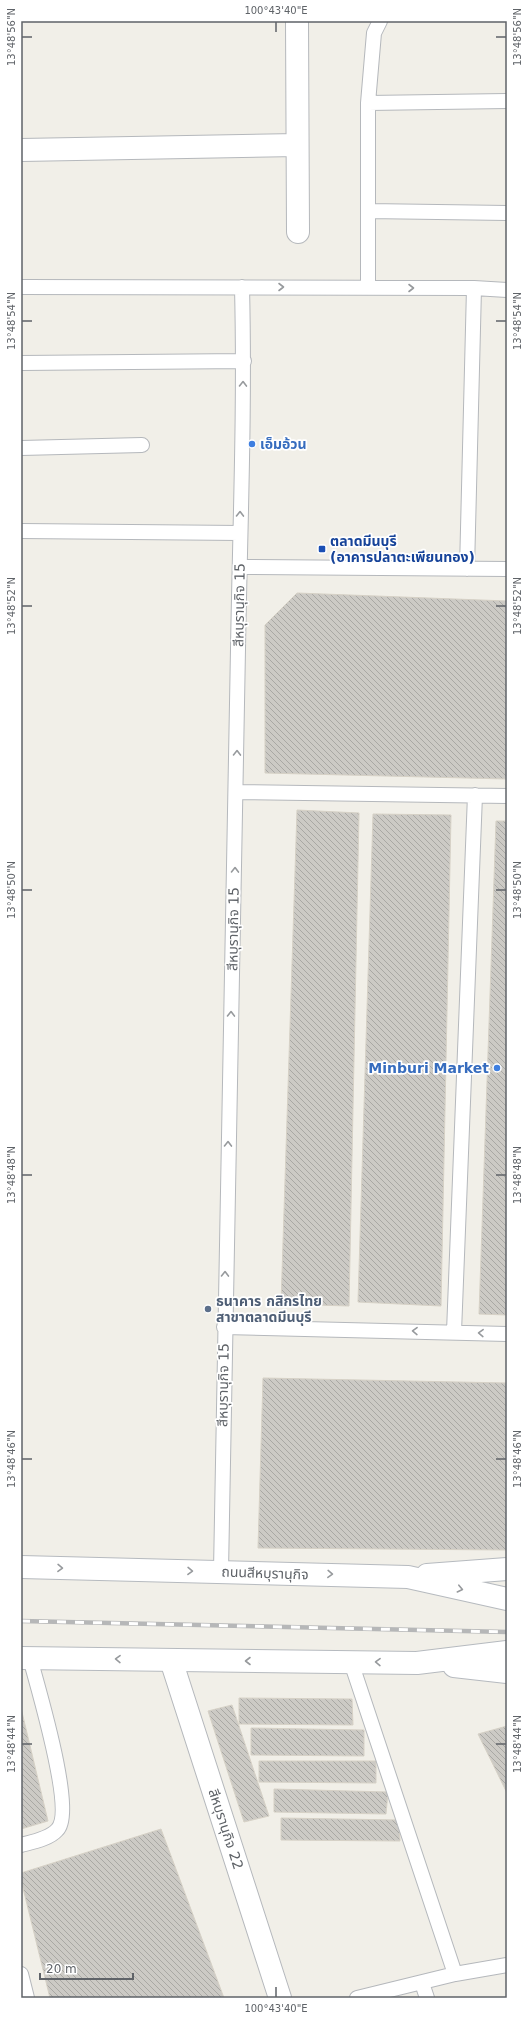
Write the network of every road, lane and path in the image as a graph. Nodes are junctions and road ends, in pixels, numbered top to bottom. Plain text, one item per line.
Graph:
1 (298, 21) edge
2 (380, 21) edge
3 (507, 100) edge
4 (368, 103) junction
5 (297, 145) junction
6 (21, 150) edge
7 (368, 211) junction
8 (507, 213) edge
9 (298, 232) dead end
10 (21, 287) edge
11 (242, 287) junction
12 (368, 288) junction
13 (474, 288) junction
14 (507, 290) edge
15 (244, 361) junction
16 (21, 363) edge
17 (142, 445) dead end
18 (21, 448) edge
19 (21, 531) edge
20 (240, 533) junction
21 (240, 567) junction
22 (467, 569) junction
23 (507, 569) edge
24 (237, 792) junction
25 (475, 795) junction
26 (507, 796) edge
27 (224, 1327) junction
28 (454, 1332) junction
29 (507, 1334) edge
30 (22, 1564) edge
31 (507, 1569) edge
32 (221, 1571) junction
33 (408, 1577) junction
34 (507, 1599) edge
35 (507, 1652) edge
36 (26, 1658) edge
37 (171, 1660) junction
38 (351, 1662) junction
39 (417, 1663) junction
40 (507, 1672) edge
41 (21, 1846) edge
42 (507, 1965) edge
43 (21, 1974) edge
44 (455, 1974) junction
45 (422, 1983) junction
46 (27, 1998) edge
47 (280, 1998) edge
48 (357, 1998) edge
49 (427, 1998) edge

1 - 5 main road
2 - 4 lane
3 - 4 lane
4 - 7 lane
5 - 6 main road
5 - 9 main road
7 - 8 lane
7 - 12 lane
10 - 11 lane
11 -> 12 lane
11 - 15 lane, สีหบุรานุกิจ 15
12 -> 13 lane
13 - 14 lane
13 - 22 lane
15 - 16 lane
20 -> 15 lane, สีหบุรานุกิจ 15
17 - 18 lane
19 - 20 lane
20 - 21 lane, สีหบุรานุกิจ 15
21 - 22 lane
24 -> 21 lane, สีหบุรานุกิจ 15
22 - 23 lane
24 - 25 lane
27 -> 24 lane, สีหบุรานุกิจ 15
25 - 26 lane
25 - 28 lane
28 -> 27 lane
27 - 32 lane, สีหบุรานุกิจ 15
29 -> 28 lane
30 -> 32 main road, ถนนสีหบุรานุกิจ
31 - 33 main road
32 -> 33 main road, ถนนสีหบุรานุกิจ
33 -> 34 main road, ถนนสีหบุรานุกิจ
35 - 39 main road
37 -> 36 main road
36 - 41 lane
38 -> 37 main road
37 - 47 main road, สีหบุรานุกิจ 22
39 -> 38 main road
38 - 44 lane
39 - 40 main road
42 - 44 lane
43 - 46 lane
44 - 45 lane
45 - 48 lane
45 - 49 lane

